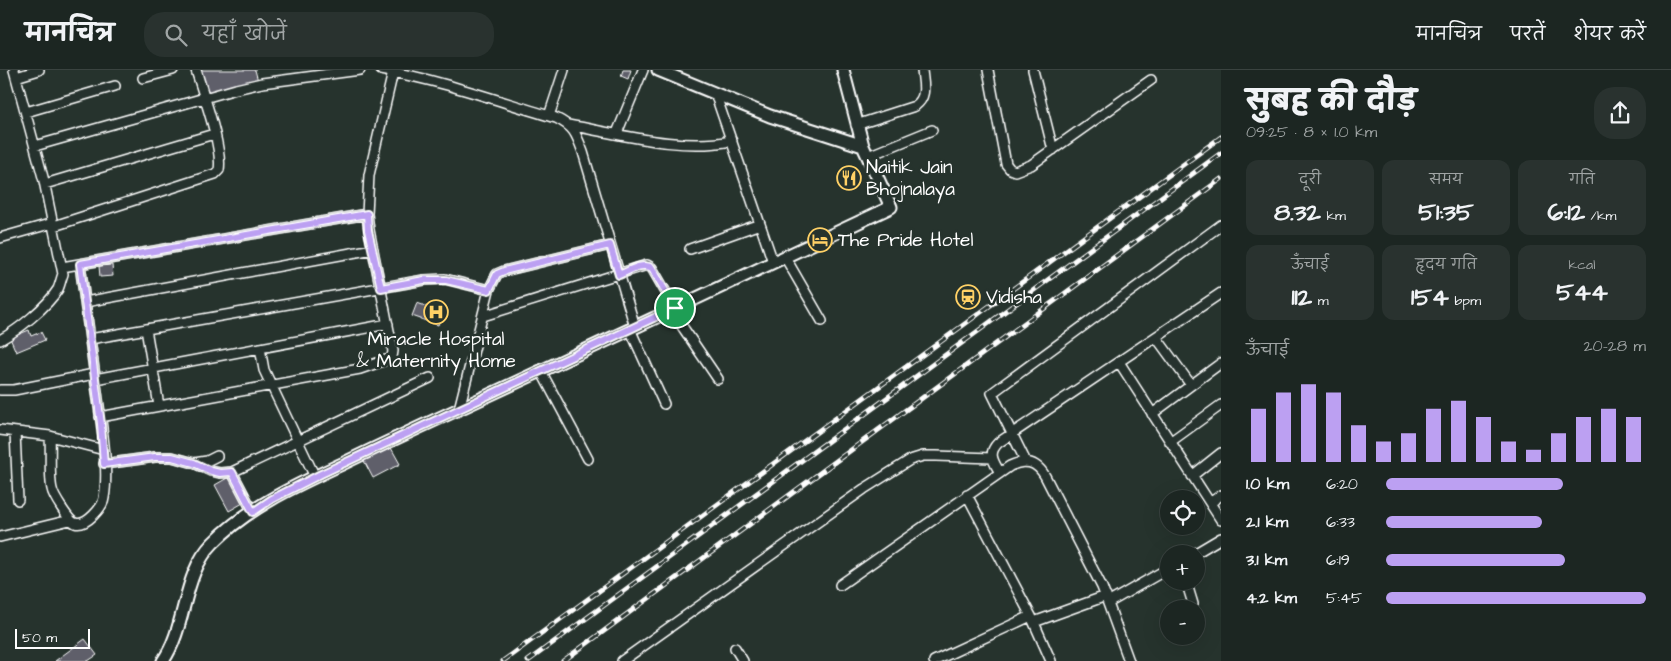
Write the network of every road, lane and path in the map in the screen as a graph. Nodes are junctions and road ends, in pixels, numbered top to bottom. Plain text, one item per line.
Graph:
1 (39, 70) edge
2 (173, 70) edge
3 (196, 70) edge
4 (360, 70) edge
5 (381, 70) edge
6 (564, 70) edge
7 (643, 70) edge
8 (658, 70) edge
9 (843, 70) edge
10 (922, 70) edge
11 (988, 70) edge
12 (1032, 70) edge
13 (393, 72) junction
14 (15, 73) edge
15 (143, 78) dead end
16 (1151, 80) dead end
17 (115, 86) dead end
18 (715, 93) junction
19 (204, 98) junction
20 (26, 112) junction
21 (549, 116) junction
22 (568, 125) junction
23 (856, 125) junction
24 (932, 130) dead end
25 (617, 133) junction
26 (214, 134) junction
27 (732, 141) junction
28 (35, 146) junction
29 (1052, 150) junction
30 (866, 151) junction
31 (44, 184) junction
32 (367, 214) junction
33 (54, 224) junction
34 (760, 224) junction
35 (1221, 225) edge
36 (0, 238) edge
37 (610, 245) junction
38 (372, 249) junction
39 (690, 249) dead end
40 (785, 257) junction
41 (773, 262) junction
42 (80, 264) junction
43 (62, 267) junction
44 (619, 275) junction
45 (381, 288) junction
46 (489, 290) junction
47 (1221, 293) edge
48 (85, 302) junction
49 (673, 309) junction
50 (483, 316) junction
51 (822, 321) dead end
52 (388, 324) junction
53 (632, 328) junction
54 (146, 329) junction
55 (1156, 337) junction
56 (90, 339) junction
57 (0, 340) edge
58 (260, 348) junction
59 (1118, 362) junction
60 (1221, 363) edge
61 (153, 368) junction
62 (541, 371) junction
63 (95, 376) junction
64 (430, 378) dead end
65 (718, 379) dead end
66 (1191, 385) junction
67 (271, 386) junction
68 (0, 390) edge
69 (664, 404) dead end
70 (159, 406) junction
71 (1221, 406) edge
72 (459, 409) junction
73 (1152, 414) junction
74 (100, 416) junction
75 (0, 430) edge
76 (15, 432) junction
77 (1013, 433) junction
78 (50, 436) junction
79 (298, 441) junction
80 (1170, 442) junction
81 (104, 450) junction
82 (1221, 453) edge
83 (217, 456) dead end
84 (992, 458) junction
85 (588, 460) dead end
86 (1026, 462) junction
87 (194, 463) junction
88 (104, 464) junction
89 (232, 472) junction
90 (1000, 472) junction
91 (1192, 476) junction
92 (315, 477) junction
93 (967, 495) junction
94 (1221, 495) edge
95 (18, 500) dead end
96 (1210, 503) junction
97 (253, 512) junction
98 (70, 520) junction
99 (1221, 520) edge
100 (0, 537) edge
101 (1220, 540) edge
102 (1205, 548) edge
103 (1160, 572) edge
104 (840, 585) dead end
105 (1107, 599) junction
106 (1033, 619) junction
107 (736, 648) dead end
108 (166, 660) edge
109 (622, 661) edge
110 (743, 661) edge
111 (934, 661) edge
112 (1051, 661) edge
113 (1129, 661) edge

1 - 14 street
2 - 15 street
3 - 19 street
4 - 19 street
5 - 13 street
6 - 21 street
7 - 25 street
8 - 18 street
9 - 23 street
10 - 23 street
11 - 29 street
12 - 29 street
13 - 21 street
13 - 32 street
14 - 20 street
16 - 29 street
17 - 20 street
18 - 27 street
18 - 30 street
19 - 26 street
19 - 28 street
20 - 28 street
21 - 22 street
22 - 25 street
22 - 37 street
23 - 30 street
24 - 30 street
25 - 27 street
26 - 31 street
26 - 33 street
27 - 34 street
28 - 31 street
30 - 40 street
31 - 33 street
32 - 38 street
32 - 42 street
33 - 36 street
33 - 43 street
34 - 39 street
34 - 41 street
35 - 77 street
37 - 44 street
37 - 46 street
38 - 45 street
38 - 48 street
40 - 41 street
40 - 51 street
41 - 49 street
42 - 43 street
42 - 48 street
43 - 57 street
44 - 49 street
44 - 50 street
44 - 53 street
45 - 46 street
45 - 52 street
45 - 54 street
46 - 50 street
47 - 55 street
48 - 56 street
49 - 53 street
49 - 65 street
50 - 72 street
52 - 58 street
52 - 67 street
53 - 62 street
53 - 69 street
54 - 56 street
54 - 61 street
55 - 59 street
55 - 66 street
56 - 63 street
58 - 61 street
58 - 67 street
59 - 73 street
59 - 77 street
60 - 66 street
61 - 63 street
61 - 70 street
62 - 72 street
62 - 85 street
63 - 68 street
63 - 74 street
64 - 79 street
66 - 73 street
67 - 70 street
67 - 79 street
70 - 74 street
71 - 80 street
72 - 92 street
73 - 80 street
74 - 81 street
75 - 76 street
76 - 78 street
76 - 95 street
77 - 84 street
77 - 86 street
78 - 81 street
78 - 98 street
79 - 89 street
79 - 92 street
80 - 91 street
81 - 88 street
82 - 91 street
83 - 87 street
84 - 90 street
84 - 109 street
86 - 90 street
86 - 105 street
87 - 88 street
87 - 89 street
88 - 98 street
89 - 97 street
90 - 93 street
91 - 96 street
92 - 97 street
93 - 104 street
93 - 106 street
94 - 96 street
96 - 99 street
97 - 108 street
98 - 100 street
101 - 102 street
103 - 105 street
105 - 106 street
105 - 113 street
106 - 111 street
106 - 112 street
107 - 110 street

